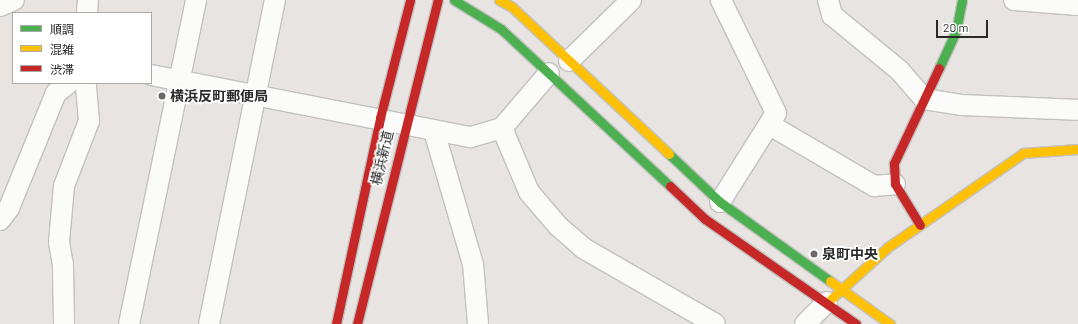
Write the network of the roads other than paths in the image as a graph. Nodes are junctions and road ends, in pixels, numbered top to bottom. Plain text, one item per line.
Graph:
1 (14, 0) edge
2 (88, 0) edge
3 (196, 0) edge
4 (275, 0) edge
5 (410, 0) edge
6 (438, 0) edge
7 (454, 0) edge
8 (499, 0) edge
9 (631, 0) edge
10 (721, 0) edge
11 (828, 0) edge
12 (962, 0) edge
13 (1014, 0) edge
14 (1078, 5) edge
15 (0, 6) edge
16 (87, 12) edge
17 (569, 61) junction
18 (549, 73) junction
19 (152, 75) edge
20 (181, 81) junction
21 (68, 84) edge
22 (86, 84) edge
23 (256, 96) junction
24 (924, 98) junction
25 (1078, 110) edge
26 (380, 118) junction
27 (405, 124) junction
28 (770, 125) junction
29 (502, 128) junction
30 (434, 131) junction
31 (1078, 149) edge
32 (895, 184) junction
33 (720, 202) junction
34 (0, 220) edge
35 (920, 225) junction
36 (842, 289) junction
37 (827, 302) junction
38 (64, 324) edge
39 (129, 324) edge
40 (209, 324) edge
41 (336, 324) edge
42 (357, 324) edge
43 (478, 324) edge
44 (715, 324) edge
45 (804, 324) edge
46 (856, 324) edge
47 (890, 324) edge

1 - 15 street
2 - 16 street
3 - 20 street
4 - 23 street
5 - 26 main road, 横浜新道
6 - 27 main road, 横浜新道
7 - 18 main road
8 - 17 main road
9 - 17 street
10 - 28 street
11 - 24 street
12 - 24 main road
13 - 14 street
17 - 33 main road
18 - 29 street
18 - 37 main road
19 - 20 street
20 - 23 street
20 - 39 street
21 - 34 street
22 - 38 street
23 - 26 street
23 - 40 street
24 - 25 street
24 - 32 main road
26 - 27 street
26 - 41 main road, 横浜新道
27 - 30 street
27 - 42 main road, 横浜新道
28 - 32 street
28 - 33 street
29 - 30 street
29 - 44 street
30 - 43 street
31 - 35 main road
32 - 35 main road
33 - 36 main road
35 - 36 main road
36 - 37 main road
36 - 47 main road
37 - 45 street
37 - 46 main road

